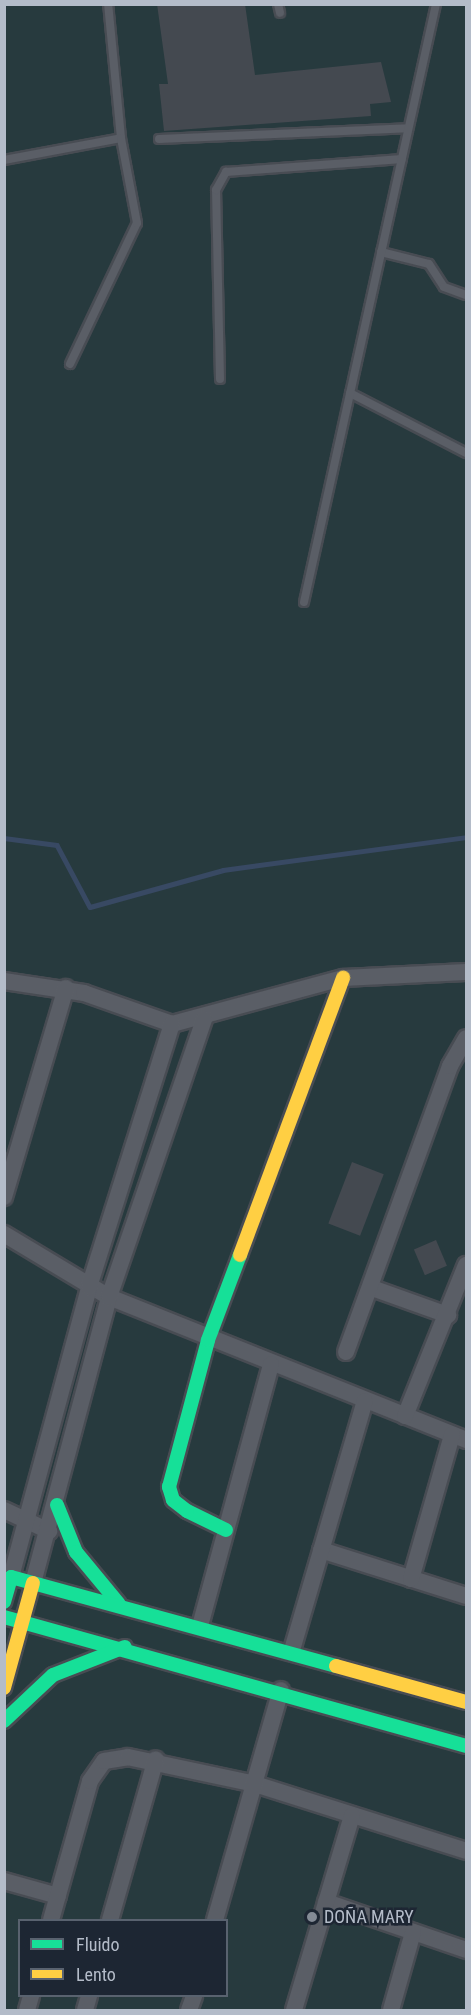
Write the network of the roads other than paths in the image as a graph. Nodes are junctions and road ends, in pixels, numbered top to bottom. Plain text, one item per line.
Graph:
1 (108, 4) edge
2 (436, 4) edge
3 (408, 128) junction
4 (121, 138) junction
5 (159, 140) dead end
6 (402, 159) junction
7 (4, 160) edge
8 (381, 252) junction
9 (466, 296) edge
10 (70, 364) dead end
11 (220, 379) dead end
12 (350, 393) junction
13 (466, 453) edge
14 (304, 602) dead end
15 (466, 972) edge
16 (343, 978) junction
17 (4, 981) edge
18 (66, 988) junction
19 (204, 1019) junction
20 (172, 1024) junction
21 (466, 1038) edge
22 (4, 1197) edge
23 (4, 1234) edge
24 (466, 1264) edge
25 (89, 1287) junction
26 (372, 1288) junction
27 (109, 1298) junction
28 (448, 1316) junction
29 (208, 1340) junction
30 (346, 1352) dead end
31 (271, 1364) junction
32 (365, 1401) junction
33 (405, 1416) junction
34 (459, 1438) edge
35 (57, 1505) junction
36 (4, 1510) edge
37 (26, 1518) junction
38 (226, 1530) junction
39 (49, 1531) junction
40 (321, 1550) junction
41 (11, 1577) junction
42 (411, 1579) junction
43 (33, 1583) junction
44 (466, 1596) edge
45 (4, 1602) edge
46 (119, 1605) junction
47 (4, 1617) edge
48 (23, 1622) junction
49 (200, 1626) junction
50 (125, 1647) junction
51 (292, 1650) junction
52 (4, 1688) edge
53 (280, 1690) junction
54 (466, 1702) edge
55 (4, 1721) edge
56 (466, 1746) edge
57 (156, 1759) junction
58 (255, 1784) junction
59 (352, 1815) junction
60 (466, 1851) edge
61 (4, 1881) edge
62 (58, 1896) junction
63 (326, 1902) junction
64 (51, 1919) edge
65 (110, 1919) edge
66 (215, 1919) edge
67 (413, 1932) junction
68 (466, 1950) edge
69 (294, 2010) edge
70 (391, 2010) edge

1 - 4 lane
2 - 3 lane
3 - 5 lane
3 - 6 lane
4 - 7 lane
4 - 10 lane
6 - 8 lane
6 - 11 lane
8 - 9 lane
8 - 12 lane
12 - 13 lane
12 - 14 lane
15 - 16 street
16 - 19 street
16 - 29 main road
17 - 18 street
18 - 20 street
18 - 22 street
19 - 20 street
19 - 27 street
20 - 25 street
21 - 26 street
23 - 25 street
24 - 28 street
25 - 27 street
25 - 37 street
26 - 28 street
26 - 30 street
27 - 29 street
27 - 35 street
28 - 33 street
29 - 31 street
29 - 38 main road
31 - 32 street
31 - 38 street
32 - 33 street
32 - 40 street
33 - 34 street
34 - 42 street
35 - 39 street
35 - 46 main road
36 - 37 street
37 - 39 street
37 - 41 street
38 - 49 street
39 - 43 street
40 - 42 street
40 - 51 street
41 - 43 main road
41 - 45 main road
42 - 44 street
43 - 46 main road
43 - 48 main road
46 - 49 main road
47 - 48 main road
48 - 50 main road
48 - 52 main road
49 - 51 main road
50 - 53 main road
50 - 55 main road
51 - 54 main road
53 - 56 main road
53 - 58 street
57 - 58 street
57 - 62 street
57 - 65 street
58 - 59 street
58 - 66 street
59 - 60 street
59 - 63 street
61 - 62 street
62 - 64 street
63 - 67 street
63 - 69 street
67 - 68 street
67 - 70 street

